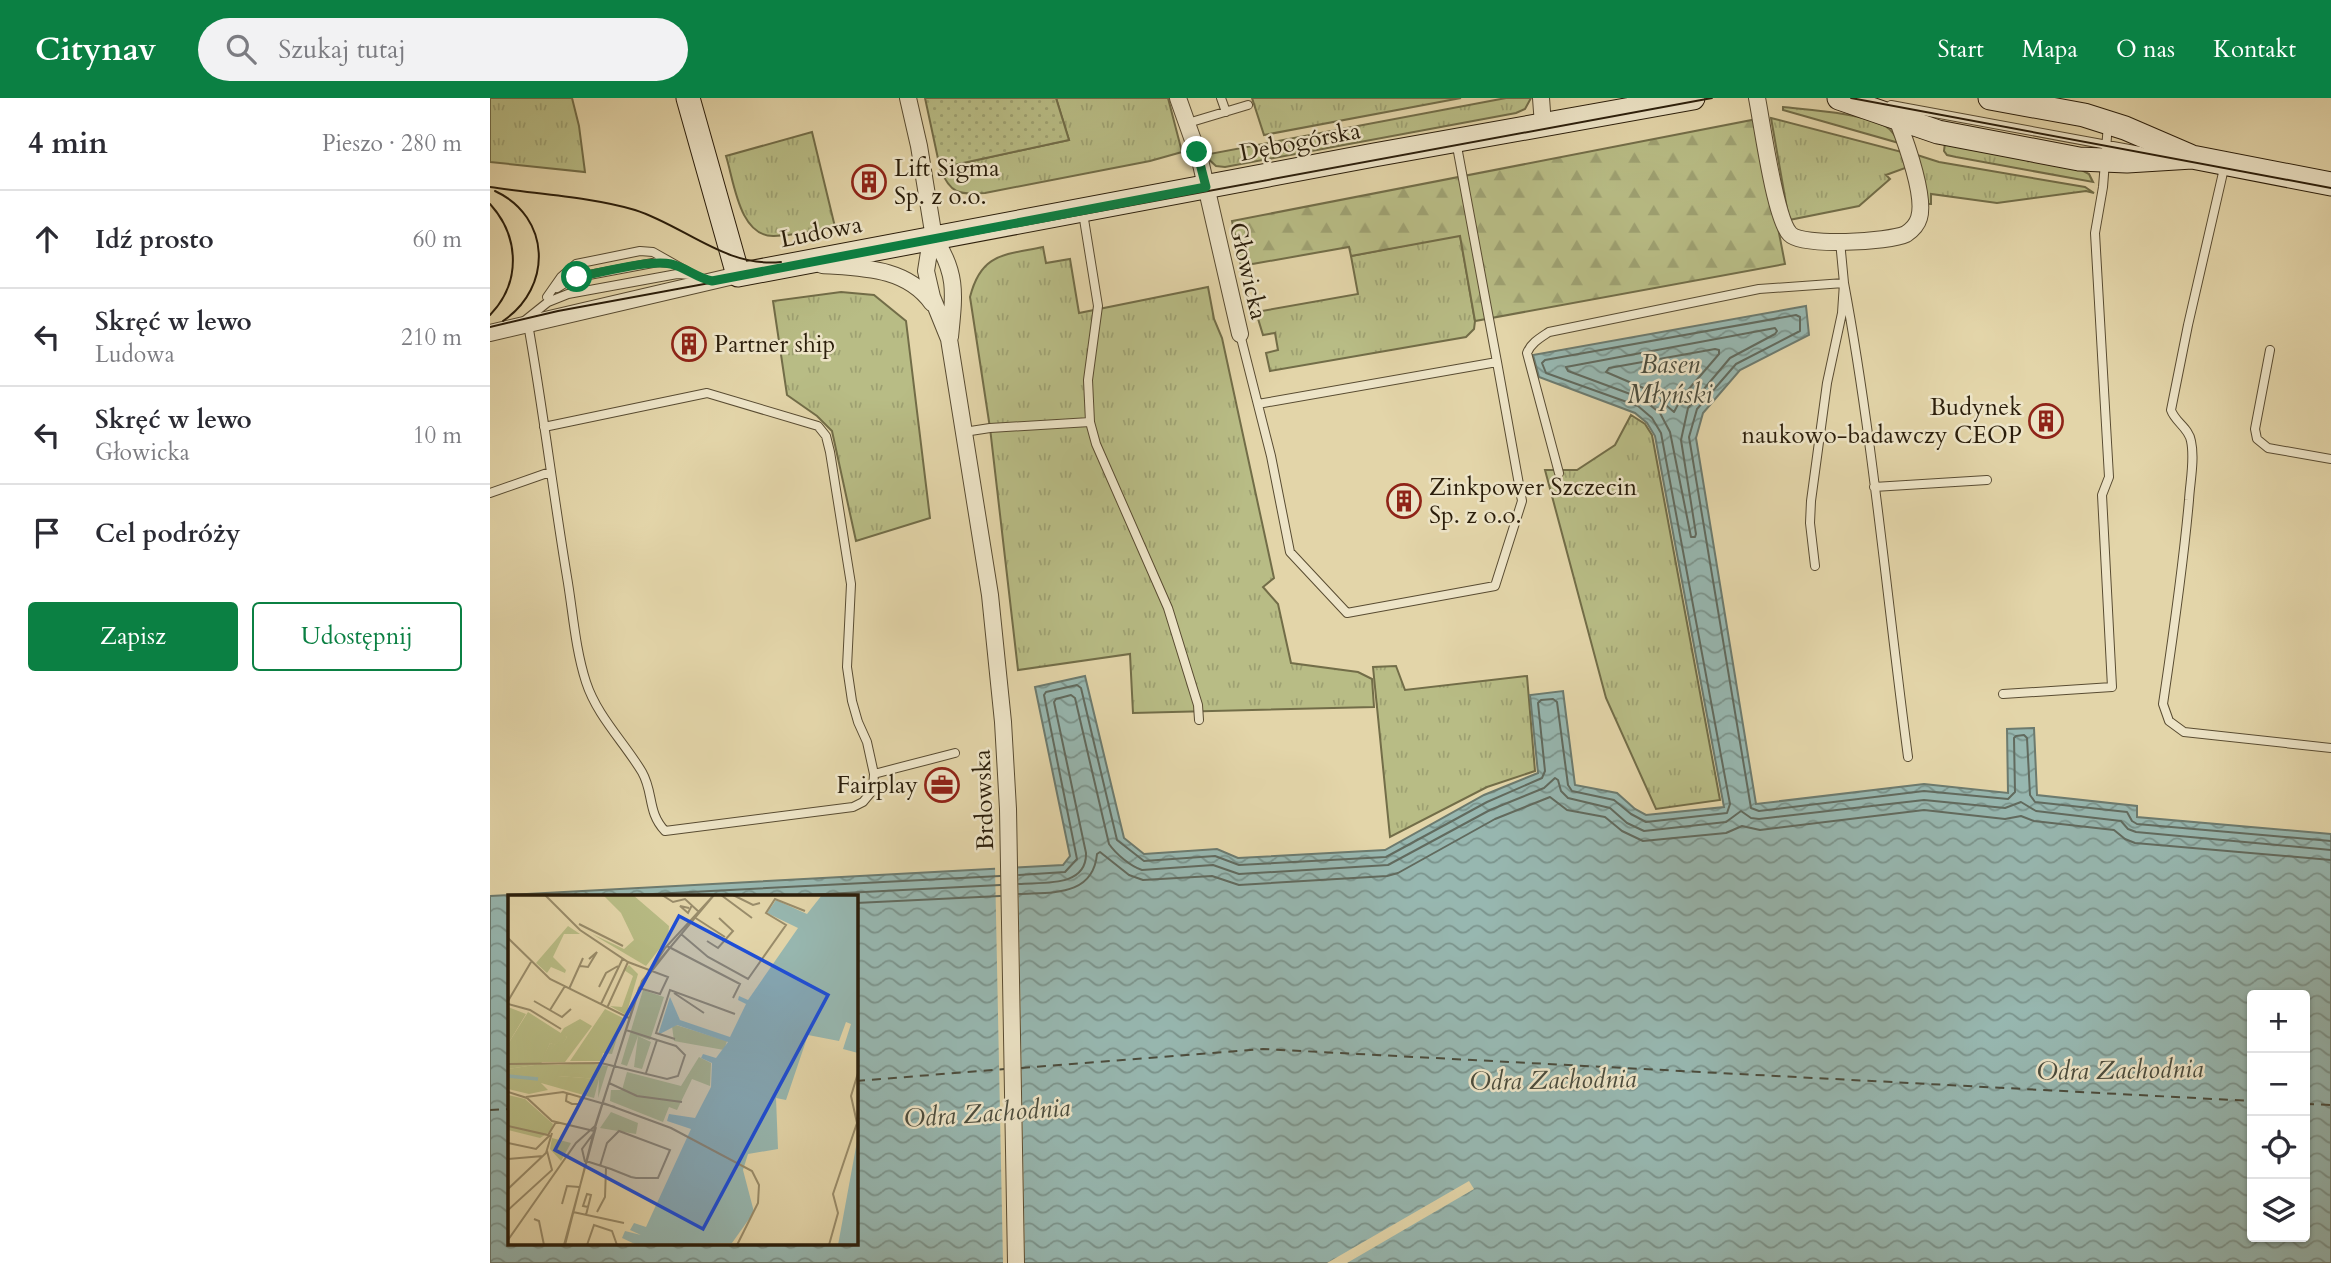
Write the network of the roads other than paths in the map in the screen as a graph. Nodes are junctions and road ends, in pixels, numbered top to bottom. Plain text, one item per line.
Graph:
1 (688, 98) edge
2 (908, 98) edge
3 (1178, 98) edge
4 (1222, 98) edge
5 (1541, 98) edge
6 (1693, 98) edge
7 (1757, 98) edge
8 (1839, 98) edge
9 (1851, 98) edge
10 (1990, 98) edge
11 (1248, 105) dead end
12 (1890, 107) edge
13 (1226, 112) junction
14 (1188, 123) junction
15 (1543, 125) junction
16 (1456, 140) junction
17 (2107, 143) junction
18 (2185, 158) junction
19 (2225, 163) junction
20 (2331, 184) edge
21 (1206, 187) junction
22 (1082, 210) junction
23 (934, 237) junction
24 (1840, 241) junction
25 (799, 263) junction
26 (681, 268) junction
27 (738, 275) junction
28 (704, 279) junction
29 (1844, 283) junction
30 (547, 297) junction
31 (940, 317) junction
32 (524, 322) junction
33 (490, 333) edge
34 (1240, 334) joint
35 (949, 339) junction
36 (2270, 350) dead end
37 (1497, 362) junction
38 (1258, 404) junction
39 (1090, 422) junction
40 (544, 427) junction
41 (964, 432) junction
42 (2331, 459) edge
43 (550, 472) junction
44 (1559, 473) dead end
45 (1987, 480) dead end
46 (1874, 487) junction
47 (490, 493) edge
48 (1815, 566) dead end
49 (2003, 694) dead end
50 (1199, 720) dead end
51 (2331, 748) edge
52 (955, 753) dead end
53 (1908, 757) dead end
54 (874, 774) junction
55 (1016, 1263) edge

1 - 27 street
2 - 23 street
3 - 14 street, Głowicka
4 - 13 lane
5 - 15 street
6 - 15 street, Dębogórska
7 - 24 street
8 - 12 street
9 - 12 lane
10 - 17 street
11 - 13 lane
12 - 17 street
12 - 24 street
13 - 14 lane
14 - 21 street, Głowicka
15 - 16 street, Dębogórska
16 - 21 street, Dębogórska
16 - 37 lane
17 - 18 street
17 - 18 street
17 - 49 lane
18 - 19 street
19 - 20 street
19 - 51 lane
21 - 22 street, Ludowa
21 - 34 street, Głowicka
22 - 23 street, Ludowa
22 - 39 lane
23 - 25 street, Ludowa
23 - 31 street, Brdowska
23 - 35 street, Brdowska
24 - 29 lane
25 - 27 street, Ludowa
25 - 31 street, Brdowska
26 - 28 lane
26 - 30 lane
26 - 30 lane
27 - 28 street, Ludowa
28 - 32 street, Ludowa
29 - 44 lane
29 - 46 lane
29 - 48 lane
30 - 32 lane
31 - 35 street, Brdowska
32 - 33 street, Ludowa
32 - 40 lane
34 - 38 lane, Głowicka
35 - 41 street, Brdowska
36 - 42 lane
37 - 38 lane
37 - 38 lane, Głowicka
39 - 41 lane
39 - 50 lane
40 - 43 lane
40 - 54 lane
41 - 55 street, Brdowska
43 - 47 lane
43 - 54 lane
45 - 46 lane
46 - 53 lane
52 - 54 lane

